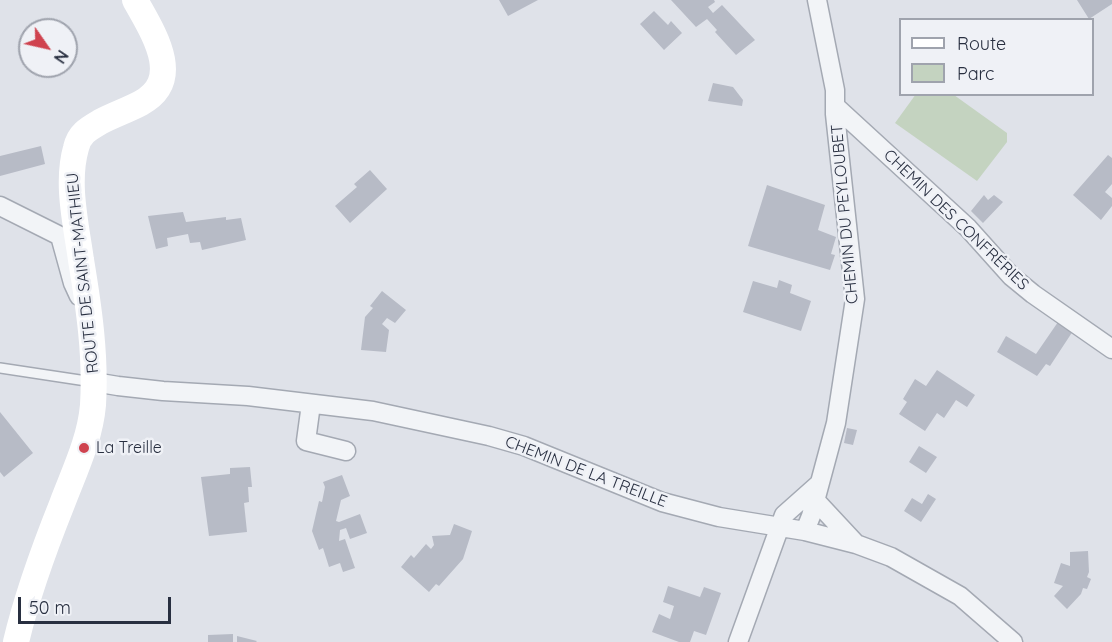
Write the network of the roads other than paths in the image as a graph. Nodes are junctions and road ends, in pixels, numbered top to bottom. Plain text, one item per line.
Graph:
1 (135, 0) edge
2 (817, 0) edge
3 (835, 106) junction
4 (0, 206) edge
5 (87, 303) junction
6 (1112, 349) edge
7 (0, 368) edge
8 (94, 382) junction
9 (310, 404) junction
10 (346, 451) dead end
11 (817, 491) junction
12 (778, 528) junction
13 (805, 531) junction
14 (856, 544) junction
15 (16, 642) edge
16 (738, 642) edge
17 (1014, 642) edge

1 - 5 street, ROUTE DE SAINT-MATHIEU
2 - 3 street, CHEMIN DU PEYLOUBET
3 - 6 street, CHEMIN DES CONFRÉRIES
3 - 11 street, CHEMIN DU PEYLOUBET
4 - 5 street
5 - 8 street, ROUTE DE SAINT-MATHIEU
7 - 8 lane
8 - 9 street, CHEMIN DE LA TREILLE
8 - 15 street, ROUTE DE SAINT-MATHIEU
9 - 10 street
9 - 12 street, CHEMIN DE LA TREILLE
11 - 12 street
11 - 13 street, CHEMIN DU PEYLOUBET
11 - 14 street
12 - 13 street, CHEMIN DE LA TREILLE
12 - 16 street
13 - 14 street, CHEMIN DE LA TREILLE
14 - 17 street, CHEMIN DE LA TREILLE

